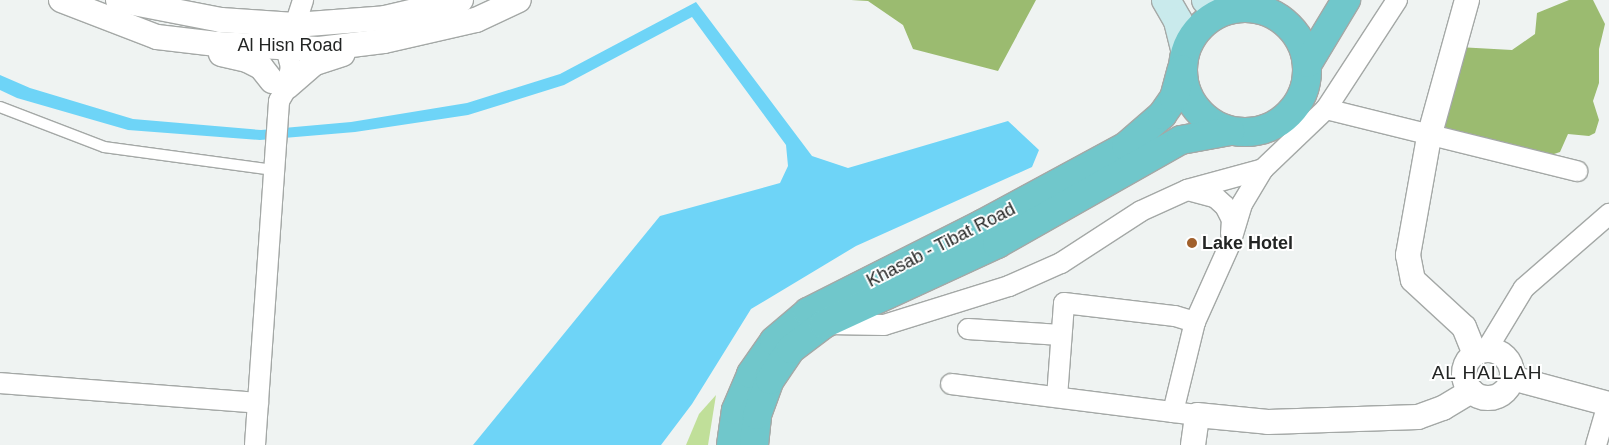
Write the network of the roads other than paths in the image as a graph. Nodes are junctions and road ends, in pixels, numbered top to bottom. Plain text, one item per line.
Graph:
1 (61, 0) edge
2 (118, 0) edge
3 (303, 0) edge
4 (461, 0) edge
5 (519, 0) edge
6 (1166, 0) edge
7 (1346, 0) edge
8 (1397, 0) edge
9 (1466, 0) edge
10 (1273, 5) edge
11 (1215, 6) edge
12 (476, 20) junction
13 (290, 34) junction
14 (157, 37) junction
15 (1183, 60) junction
16 (1308, 63) junction
17 (279, 97) junction
18 (0, 107) edge
19 (1326, 110) junction
20 (1230, 131) junction
21 (1429, 137) junction
22 (275, 161) junction
23 (1263, 169) junction
24 (1577, 172) dead end
25 (1187, 190) junction
26 (1609, 214) edge
27 (1230, 244) junction
28 (1195, 322) junction
29 (824, 324) junction
30 (968, 329) dead end
31 (1061, 335) junction
32 (1481, 351) junction
33 (1512, 378) junction
34 (0, 383) edge
35 (951, 384) dead end
36 (1471, 391) junction
37 (1057, 397) junction
38 (258, 402) junction
39 (1609, 404) edge
40 (1173, 412) junction
41 (1197, 415) junction
42 (255, 445) edge
43 (732, 445) edge
44 (754, 445) edge
45 (1192, 445) edge
46 (1596, 445) edge

1 - 14 street, Al Hisn Road
2 - 13 street, Al Hisn Road
3 - 13 street
4 - 13 street, Al Hisn Road
5 - 12 street, Al Hisn Road
6 - 15 main road
7 - 16 highway
8 - 19 street
9 - 21 street
10 - 11 highway
10 - 16 highway
11 - 15 highway
12 - 13 street, Al Hisn Road
12 - 17 street
13 - 14 street, Al Hisn Road
13 - 17 street
14 - 17 street
15 - 20 highway
15 - 43 highway, Khasab - Tibat Road
16 - 20 highway
17 - 22 street
18 - 22 lane
19 - 21 street
19 - 23 street
20 - 29 highway, Khasab - Tibat Road
21 - 24 street
21 - 32 street
22 - 38 street
23 - 25 street
23 - 27 street
25 - 27 street
25 - 29 street
26 - 32 street
27 - 28 street
28 - 31 street
28 - 40 street
29 - 44 highway, Khasab - Tibat Road
30 - 31 street
31 - 37 street
32 - 33 street
32 - 36 street
33 - 36 street
33 - 39 street
34 - 38 street
35 - 37 street
36 - 41 street
37 - 40 street
38 - 42 street
39 - 46 street
40 - 41 street
41 - 45 street

